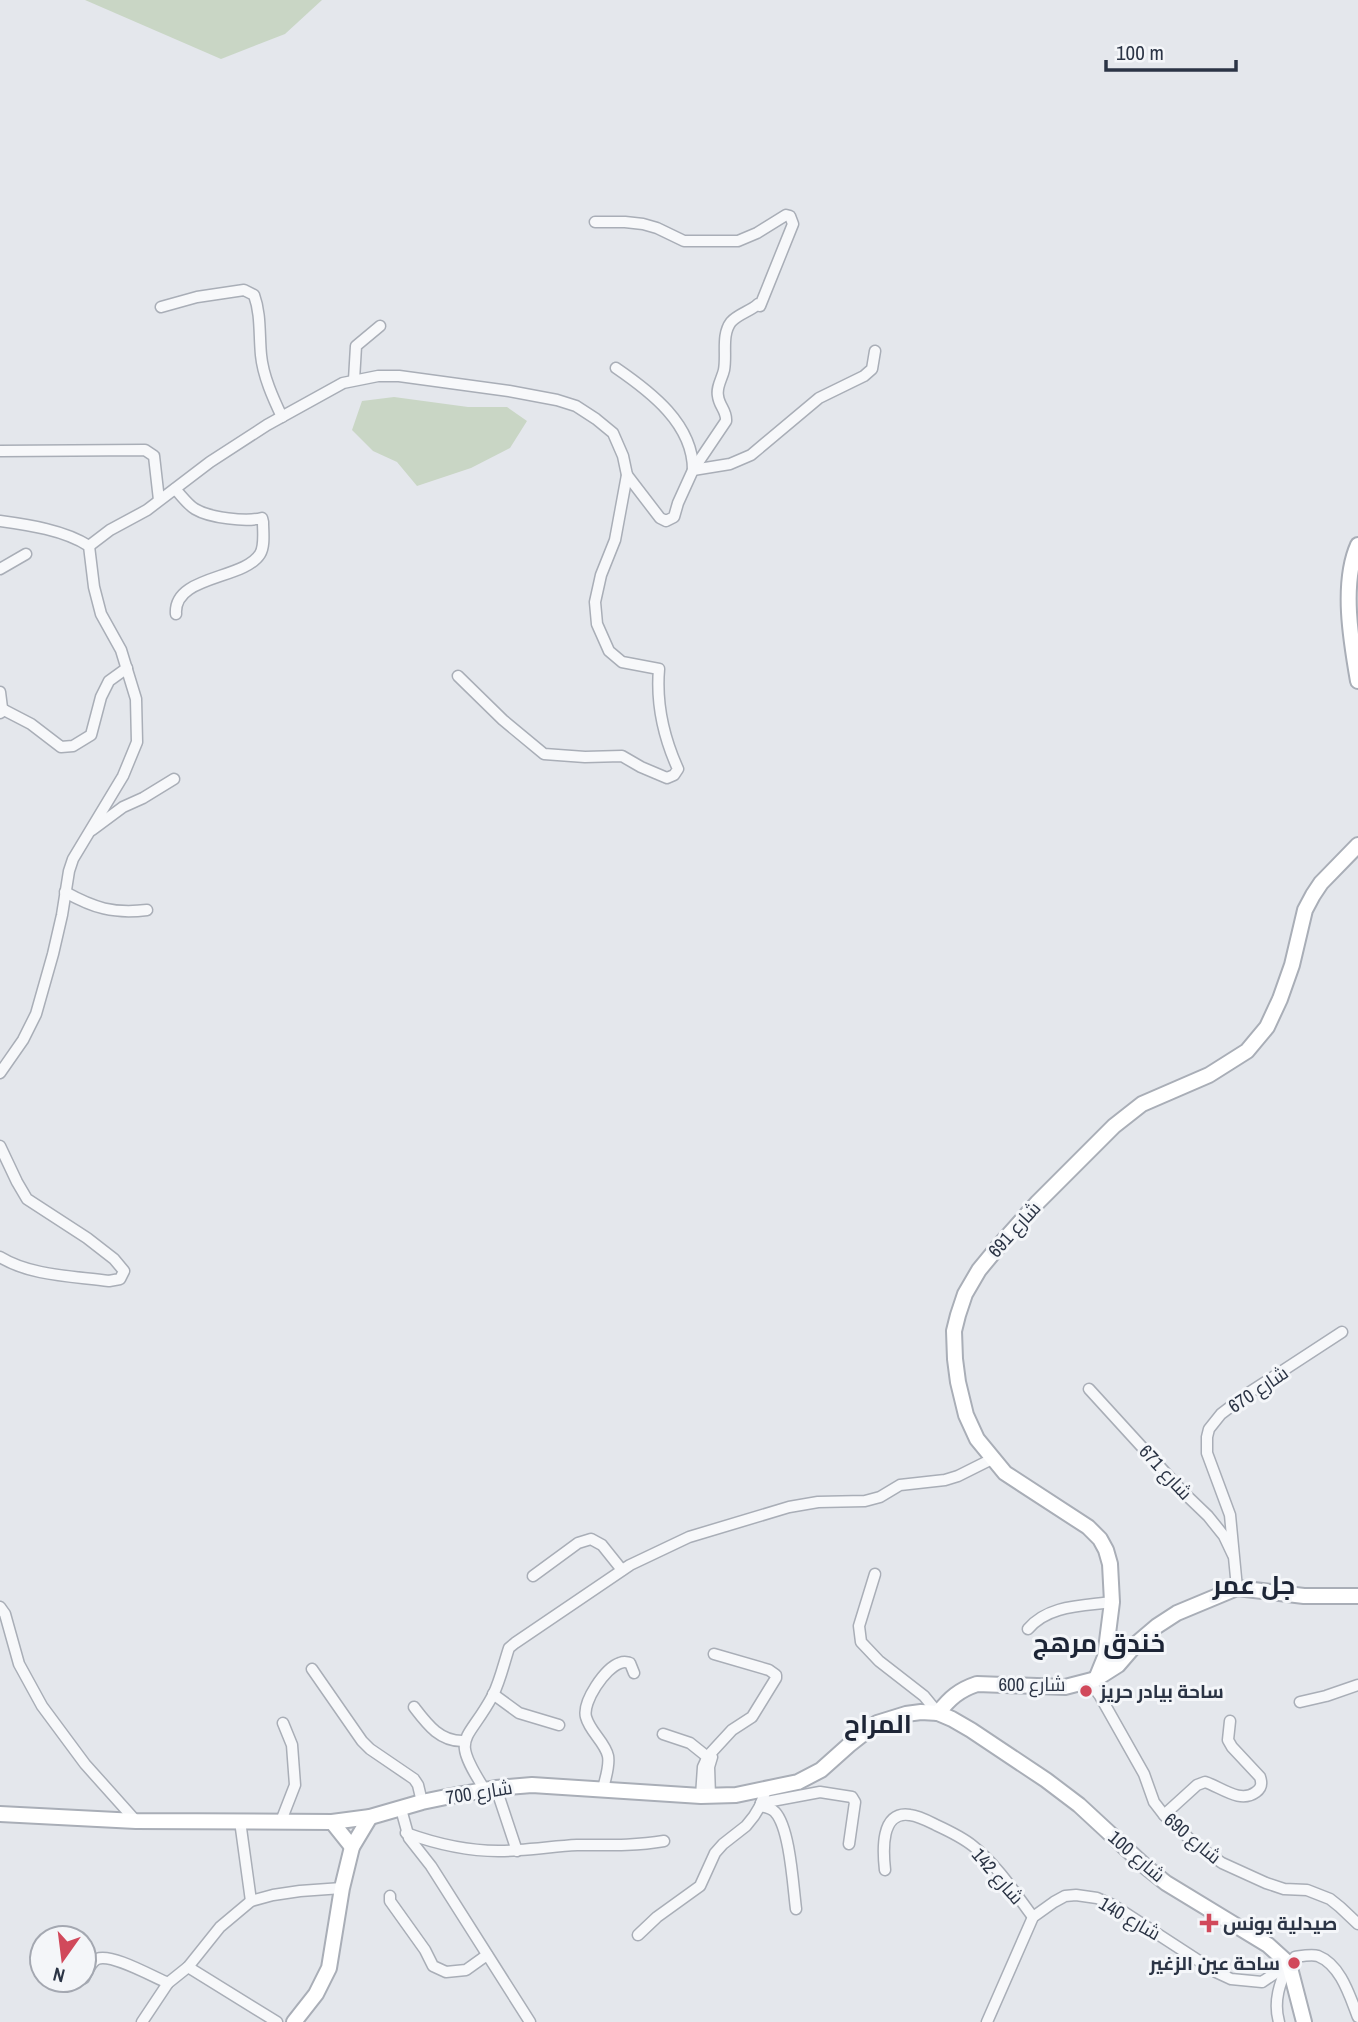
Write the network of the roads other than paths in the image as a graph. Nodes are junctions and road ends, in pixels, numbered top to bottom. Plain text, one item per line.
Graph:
1 (595, 222) dead end
2 (161, 307) dead end
3 (380, 326) dead end
4 (875, 351) dead end
5 (616, 368) dead end
6 (354, 380) junction
7 (282, 417) junction
8 (0, 451) edge
9 (694, 470) junction
10 (627, 475) junction
11 (175, 489) junction
12 (159, 500) junction
13 (0, 521) edge
14 (1358, 545) edge
15 (89, 546) junction
16 (26, 554) dead end
17 (0, 569) edge
18 (176, 614) dead end
19 (127, 668) junction
20 (458, 676) dead end
21 (1358, 681) edge
22 (0, 692) edge
23 (2, 712) edge
24 (174, 779) dead end
25 (88, 832) junction
26 (1358, 845) edge
27 (65, 892) junction
28 (147, 910) dead end
29 (0, 1073) edge
30 (0, 1146) edge
31 (0, 1257) edge
32 (1342, 1332) dead end
33 (1089, 1389) dead end
34 (992, 1459) junction
35 (1236, 1560) junction
36 (622, 1570) junction
37 (875, 1574) dead end
38 (533, 1576) dead end
39 (1237, 1588) junction
40 (1358, 1596) edge
41 (1112, 1602) junction
42 (0, 1607) edge
43 (1028, 1629) dead end
44 (714, 1654) dead end
45 (312, 1669) dead end
46 (634, 1672) dead end
47 (1093, 1680) junction
48 (1358, 1685) edge
49 (493, 1694) junction
50 (1300, 1702) dead end
51 (414, 1707) dead end
52 (938, 1713) junction
53 (1230, 1721) dead end
54 (283, 1723) dead end
55 (559, 1725) dead end
56 (663, 1734) dead end
57 (464, 1741) junction
58 (710, 1756) junction
59 (490, 1789) junction
60 (603, 1789) junction
61 (705, 1796) junction
62 (762, 1799) junction
63 (422, 1802) junction
64 (401, 1809) junction
65 (0, 1814) edge
66 (1164, 1815) junction
67 (370, 1817) junction
68 (136, 1821) junction
69 (240, 1821) junction
70 (281, 1821) junction
71 (332, 1822) junction
72 (406, 1833) junction
73 (664, 1841) dead end
74 (849, 1844) dead end
75 (352, 1847) junction
76 (517, 1851) junction
77 (885, 1870) dead end
78 (342, 1888) junction
79 (390, 1896) dead end
80 (251, 1901) junction
81 (796, 1909) dead end
82 (1033, 1917) junction
83 (1358, 1924) edge
84 (638, 1935) dead end
85 (487, 1955) junction
86 (98, 1959) edge
87 (1289, 1964) junction
88 (188, 1967) junction
89 (168, 1983) junction
90 (1358, 2017) edge
91 (296, 2021) edge
92 (142, 2022) edge
93 (277, 2022) edge
94 (530, 2022) edge
95 (987, 2022) edge
96 (1279, 2022) edge
97 (1304, 2022) edge

1 - 9 street
2 - 7 street
3 - 6 street
4 - 9 street
5 - 9 street
6 - 7 street
6 - 10 street
7 - 11 street
8 - 12 street
9 - 10 street
10 - 20 street
11 - 12 street
11 - 18 street
12 - 15 street
13 - 15 street
14 - 21 main road
15 - 19 street
16 - 17 street
19 - 23 street
19 - 25 street
22 - 23 street
24 - 25 street
25 - 27 street
26 - 34 main road, شارع 691
27 - 28 street
27 - 29 street
30 - 31 street
32 - 35 street, شارع 670
33 - 35 street, شارع 671
34 - 36 street
34 - 41 main road, شارع 691
35 - 39 street, شارع 670
36 - 38 street
36 - 49 street
37 - 52 street
39 - 40 main road
39 - 47 main road, شارع 600
41 - 43 street
41 - 47 main road, شارع 691
42 - 68 street
44 - 58 street
45 - 63 street
46 - 60 street
47 - 52 main road, شارع 600
47 - 66 street, شارع 690
48 - 50 street
49 - 55 street
49 - 57 street
51 - 57 street
52 - 62 main road, شارع 700
52 - 87 main road, شارع 100
53 - 66 street
54 - 70 street
56 - 58 street
57 - 59 street
58 - 61 street
59 - 60 main road, شارع 700
59 - 63 main road, شارع 700
59 - 76 street
60 - 61 main road, شارع 700
61 - 62 main road, شارع 700
62 - 74 street
62 - 81 street
62 - 84 street
63 - 64 main road, شارع 700
64 - 67 main road, شارع 700
64 - 72 street
65 - 68 main road, شارع 700
66 - 83 street, شارع 690
67 - 71 main road, شارع 700
67 - 75 main road
68 - 69 main road, شارع 700
69 - 70 main road, شارع 700
69 - 80 street
70 - 71 main road, شارع 700
71 - 75 main road
72 - 76 street
72 - 85 street
73 - 76 street
75 - 78 main road
77 - 82 street, شارع 142
78 - 80 street
78 - 91 main road
79 - 85 street
80 - 88 street
82 - 87 street, شارع 140
82 - 95 street
85 - 94 street
86 - 89 street
87 - 90 street, شارع 140
87 - 96 street
87 - 97 main road
88 - 89 street
88 - 93 street
89 - 92 street

